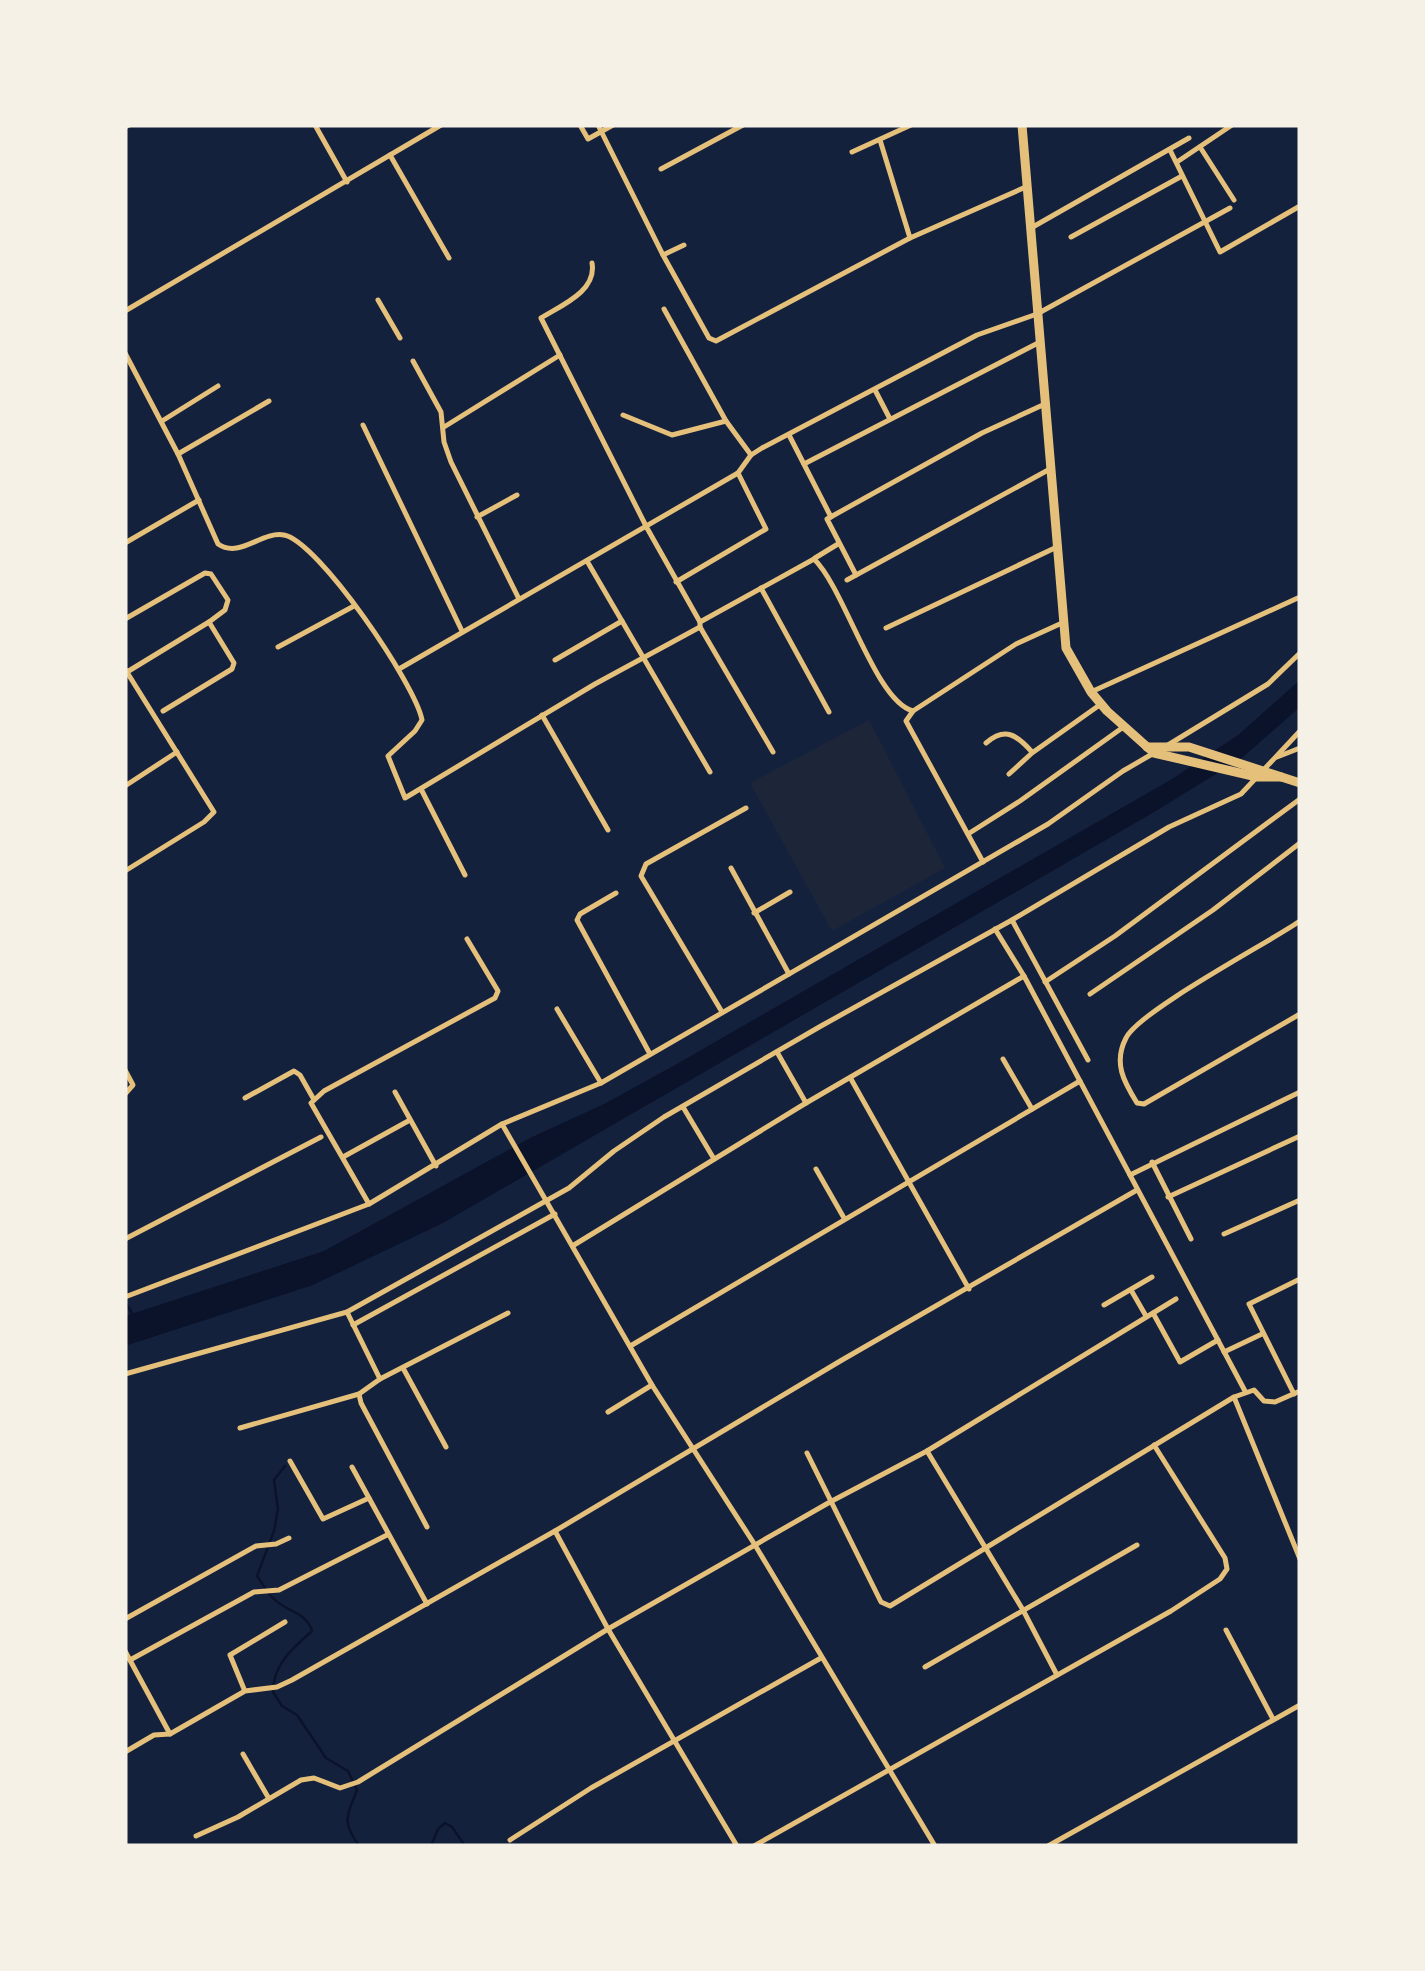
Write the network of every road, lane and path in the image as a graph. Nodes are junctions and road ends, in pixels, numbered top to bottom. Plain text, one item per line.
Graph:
1 (315, 125) edge
2 (441, 125) edge
3 (580, 125) edge
4 (613, 125) edge
5 (743, 125) edge
6 (911, 125) edge
7 (1022, 125) edge
8 (1232, 125) edge
9 (600, 128) edge
10 (1189, 138) dead end
11 (880, 140) junction
12 (1200, 147) junction
13 (1170, 150) junction
14 (852, 152) dead end
15 (390, 155) junction
16 (1178, 162) junction
17 (661, 169) dead end
18 (1182, 176) junction
19 (348, 182) junction
20 (1028, 186) junction
21 (1234, 200) dead end
22 (1300, 206) edge
23 (1230, 208) dead end
24 (1204, 222) junction
25 (1031, 228) junction
26 (1071, 236) dead end
27 (910, 238) junction
28 (684, 245) dead end
29 (664, 255) junction
30 (449, 258) dead end
31 (592, 263) dead end
32 (378, 300) dead end
33 (664, 309) dead end
34 (125, 312) edge
35 (1037, 314) junction
36 (400, 338) dead end
37 (1040, 342) junction
38 (125, 353) edge
39 (560, 355) junction
40 (413, 361) dead end
41 (218, 386) dead end
42 (875, 389) junction
43 (269, 401) dead end
44 (1045, 404) junction
45 (624, 414) dead end
46 (890, 419) junction
47 (726, 420) junction
48 (162, 421) junction
49 (363, 425) dead end
50 (444, 427) junction
51 (788, 434) junction
52 (178, 454) junction
53 (751, 455) junction
54 (804, 464) junction
55 (1052, 467) junction
56 (738, 474) junction
57 (517, 495) dead end
58 (199, 500) junction
59 (831, 516) junction
60 (478, 517) junction
61 (647, 528) junction
62 (125, 543) edge
63 (838, 544) junction
64 (1060, 546) junction
65 (814, 559) junction
66 (586, 561) junction
67 (856, 575) junction
68 (848, 580) dead end
69 (676, 582) junction
70 (761, 588) junction
71 (1300, 597) edge
72 (520, 599) junction
73 (354, 606) junction
74 (125, 619) edge
75 (622, 621) junction
76 (209, 622) junction
77 (1063, 622) junction
78 (700, 624) junction
79 (886, 628) dead end
80 (462, 631) junction
81 (278, 647) dead end
82 (1300, 653) edge
83 (644, 657) junction
84 (554, 660) dead end
85 (126, 670) edge
86 (399, 670) junction
87 (1091, 692) junction
88 (1101, 704) junction
89 (164, 711) dead end
90 (913, 711) junction
91 (829, 712) dead end
92 (542, 715) junction
93 (1122, 728) junction
94 (1300, 731) edge
95 (986, 743) dead end
96 (1168, 745) junction
97 (1300, 748) edge
98 (1151, 750) junction
99 (178, 752) junction
100 (774, 752) dead end
101 (1032, 753) junction
102 (1275, 758) junction
103 (710, 772) dead end
104 (1009, 774) dead end
105 (1258, 774) junction
106 (1300, 783) edge
107 (125, 786) edge
108 (421, 789) junction
109 (1300, 800) edge
110 (746, 808) dead end
111 (608, 830) dead end
112 (968, 834) junction
113 (1300, 843) edge
114 (983, 862) junction
115 (730, 868) dead end
116 (125, 871) edge
117 (465, 875) dead end
118 (790, 892) dead end
119 (616, 893) dead end
120 (754, 913) junction
121 (1012, 920) junction
122 (1300, 921) edge
123 (996, 929) junction
124 (467, 940) dead end
125 (789, 974) junction
126 (1024, 976) junction
127 (1045, 982) junction
128 (1090, 994) dead end
129 (557, 1009) dead end
130 (722, 1012) junction
131 (1300, 1014) edge
132 (777, 1052) junction
133 (650, 1054) junction
134 (1004, 1059) dead end
135 (1088, 1060) dead end
136 (125, 1070) edge
137 (851, 1079) junction
138 (1080, 1081) junction
139 (600, 1084) junction
140 (395, 1092) dead end
141 (1300, 1092) edge
142 (125, 1094) edge
143 (246, 1098) dead end
144 (313, 1098) junction
145 (806, 1103) junction
146 (683, 1107) junction
147 (1032, 1109) junction
148 (410, 1120) junction
149 (502, 1124) junction
150 (1300, 1136) edge
151 (321, 1137) dead end
152 (342, 1158) junction
153 (714, 1159) junction
154 (1152, 1162) junction
155 (436, 1166) junction
156 (816, 1169) dead end
157 (1130, 1175) junction
158 (907, 1182) junction
159 (1137, 1190) junction
160 (1168, 1197) junction
161 (545, 1199) junction
162 (1300, 1200) edge
163 (368, 1204) junction
164 (555, 1214) junction
165 (844, 1218) junction
166 (1224, 1234) dead end
167 (1191, 1239) dead end
168 (125, 1240) edge
169 (574, 1246) junction
170 (1152, 1277) dead end
171 (1300, 1278) edge
172 (969, 1288) junction
173 (1131, 1290) junction
174 (125, 1297) edge
175 (1176, 1299) dead end
176 (1104, 1305) dead end
177 (348, 1312) junction
178 (508, 1313) dead end
179 (1150, 1314) junction
180 (353, 1325) junction
181 (1262, 1334) junction
182 (1218, 1340) junction
183 (632, 1345) junction
184 (1224, 1352) junction
185 (403, 1368) junction
186 (125, 1374) edge
187 (380, 1378) junction
188 (652, 1385) junction
189 (1245, 1392) junction
190 (1297, 1392) edge
191 (358, 1394) junction
192 (1234, 1397) junction
193 (608, 1412) dead end
194 (240, 1428) dead end
195 (1154, 1445) junction
196 (446, 1446) dead end
197 (694, 1449) junction
198 (927, 1450) junction
199 (807, 1453) dead end
200 (290, 1461) dead end
201 (352, 1467) dead end
202 (369, 1498) junction
203 (830, 1502) junction
204 (427, 1527) dead end
205 (555, 1531) junction
206 (387, 1535) junction
207 (290, 1538) dead end
208 (1137, 1545) dead end
209 (755, 1546) junction
210 (985, 1550) junction
211 (1300, 1559) edge
212 (427, 1604) junction
213 (1024, 1610) junction
214 (125, 1620) edge
215 (284, 1622) dead end
216 (608, 1629) junction
217 (1226, 1630) dead end
218 (125, 1651) edge
219 (821, 1658) junction
220 (130, 1660) junction
221 (925, 1667) dead end
222 (1057, 1676) junction
223 (245, 1691) junction
224 (1300, 1705) edge
225 (1274, 1719) junction
226 (170, 1734) junction
227 (674, 1740) junction
228 (125, 1752) edge
229 (243, 1754) dead end
230 (888, 1769) junction
231 (268, 1796) junction
232 (196, 1836) dead end
233 (510, 1840) dead end
234 (737, 1846) edge
235 (754, 1846) edge
236 (936, 1846) edge
237 (1048, 1846) edge

1 - 19 street
2 - 15 street
3 - 9 street
4 - 9 street
5 - 17 street
6 - 11 street
7 - 20 main road
8 - 12 street
9 - 29 street
10 - 13 street
11 - 14 street
11 - 27 street
12 - 16 street
12 - 21 street
13 - 16 street
13 - 25 street
15 - 19 street
15 - 30 street
16 - 18 street
18 - 24 street
18 - 26 street
19 - 34 street
20 - 25 main road
20 - 27 street
22 - 24 street
23 - 24 street
24 - 35 street
25 - 35 main road
27 - 29 street
28 - 29 street
31 - 39 street
32 - 36 street
33 - 47 street
35 - 37 main road
35 - 42 street
37 - 44 main road
37 - 46 street
38 - 48 street
39 - 50 street
39 - 61 street
40 - 50 street
41 - 48 street
42 - 46 street
42 - 51 street
43 - 52 street
44 - 55 main road
44 - 59 street
45 - 47 street
46 - 54 street
47 - 53 street
48 - 52 street
49 - 80 street
50 - 60 street
51 - 53 street
51 - 54 street
52 - 58 street
53 - 56 street
54 - 59 street
55 - 64 main road
55 - 67 street
56 - 61 street
56 - 69 street
57 - 60 street
58 - 62 street
58 - 73 street
59 - 63 street
60 - 72 street
61 - 66 street
61 - 69 street
63 - 65 street
63 - 67 street
64 - 77 main road
64 - 79 street
65 - 70 street
65 - 90 street
66 - 72 street
66 - 75 street
67 - 68 street
69 - 78 street
70 - 78 street
70 - 91 street
71 - 87 street
72 - 80 street
73 - 81 street
73 - 86 street
74 - 76 street
75 - 83 street
75 - 84 street
76 - 85 street
76 - 89 street
77 - 87 main road
77 - 90 street
78 - 83 street
78 - 100 street
80 - 86 street
82 - 96 street
83 - 92 street
83 - 103 street
85 - 99 street
86 - 108 street
87 - 88 main road
88 - 93 main road
88 - 101 street
90 - 112 street
92 - 108 street
92 - 111 street
93 - 98 main road
93 - 112 street
94 - 102 street
95 - 101 street
96 - 98 main road
96 - 105 main road
97 - 102 street
98 - 105 main road
98 - 114 street
99 - 107 street
99 - 116 street
101 - 104 street
102 - 105 street
105 - 106 main road
105 - 121 street
108 - 117 street
109 - 127 street
110 - 130 street
112 - 114 street
113 - 128 street
114 - 125 street
115 - 120 street
118 - 120 street
119 - 133 street
120 - 125 street
121 - 123 street
121 - 127 street
122 - 131 street
123 - 126 street
123 - 132 street
124 - 144 street
125 - 130 street
126 - 137 street
126 - 138 street
127 - 135 street
129 - 139 street
130 - 133 street
132 - 145 street
132 - 146 street
133 - 139 street
134 - 147 street
136 - 142 street
137 - 145 street
137 - 158 street
138 - 147 street
138 - 157 street
139 - 149 street
140 - 148 street
141 - 154 street
143 - 144 street
144 - 152 street
145 - 153 street
146 - 153 street
146 - 161 street
147 - 158 street
148 - 152 street
148 - 155 street
149 - 155 street
149 - 161 street
150 - 160 street
151 - 168 street
152 - 163 street
153 - 169 street
154 - 157 street
154 - 160 street
155 - 163 street
156 - 165 street
157 - 159 street
158 - 165 street
158 - 172 street
159 - 172 street
159 - 182 street
160 - 167 street
161 - 164 street
161 - 177 street
162 - 166 street
163 - 174 street
164 - 169 street
164 - 180 street
165 - 183 street
169 - 183 street
170 - 173 street
171 - 181 street
172 - 197 street
173 - 176 street
173 - 179 street
175 - 179 street
177 - 180 street
177 - 186 street
178 - 185 street
179 - 182 street
179 - 198 street
180 - 187 street
181 - 184 street
181 - 190 street
182 - 184 street
183 - 188 street
184 - 189 street
185 - 187 street
185 - 196 street
187 - 191 street
188 - 193 street
188 - 197 street
189 - 190 street
189 - 192 street
191 - 194 street
191 - 204 street
192 - 195 street
192 - 211 street
195 - 210 street
195 - 222 street
197 - 205 street
197 - 209 street
198 - 203 street
198 - 210 street
199 - 203 street
200 - 202 street
201 - 202 street
202 - 206 street
203 - 209 street
203 - 210 street
205 - 212 street
205 - 216 street
206 - 212 street
206 - 220 street
207 - 214 street
208 - 213 street
209 - 216 street
209 - 219 street
210 - 213 street
212 - 223 street
213 - 221 street
213 - 222 street
215 - 223 street
216 - 227 street
216 - 231 street
217 - 225 street
218 - 220 street
219 - 227 street
219 - 230 street
220 - 226 street
222 - 230 street
223 - 226 street
224 - 225 street
225 - 237 street
226 - 228 street
227 - 233 street
227 - 234 street
229 - 231 street
230 - 235 street
230 - 236 street
231 - 232 street

